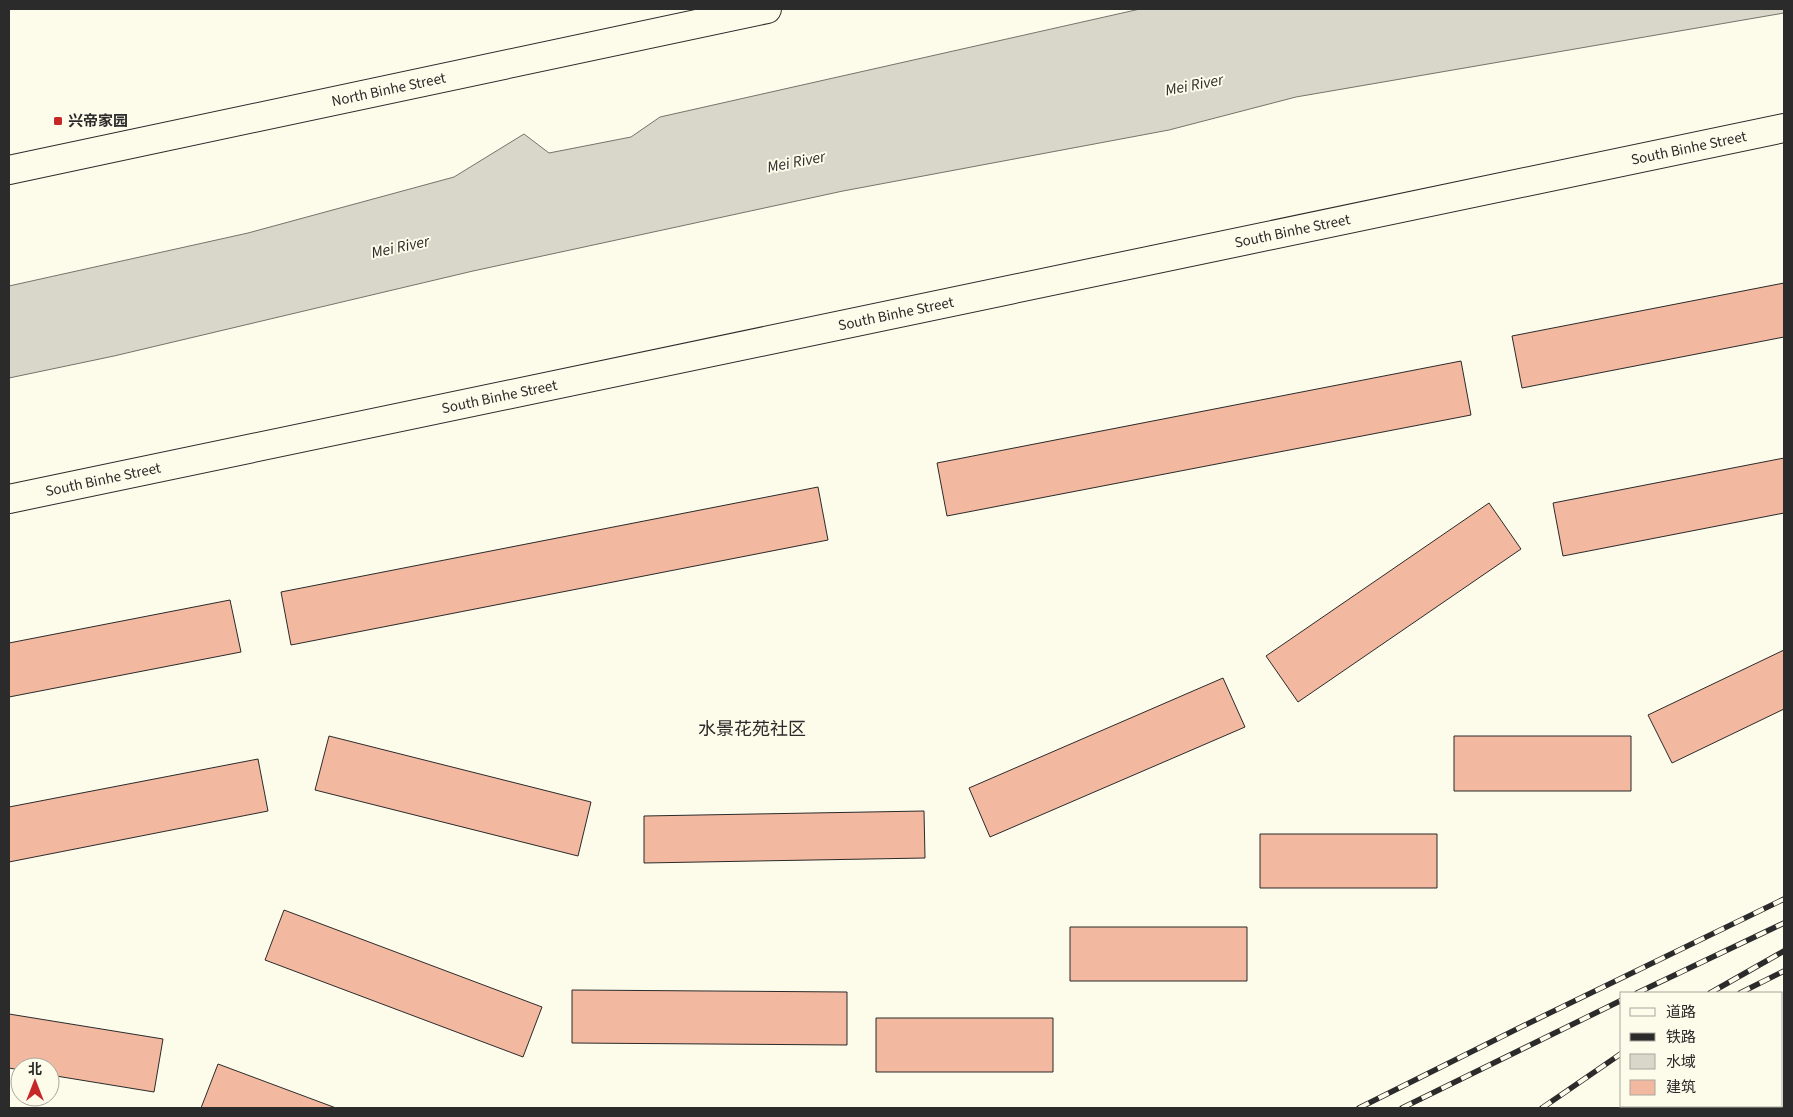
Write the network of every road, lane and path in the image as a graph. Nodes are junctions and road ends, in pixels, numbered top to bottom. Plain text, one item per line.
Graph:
1 (767, 9) edge
2 (1784, 128) edge
3 (9, 170) edge
4 (9, 499) edge

1 - 3 street, North Binhe Street
2 - 4 street, South Binhe Street

